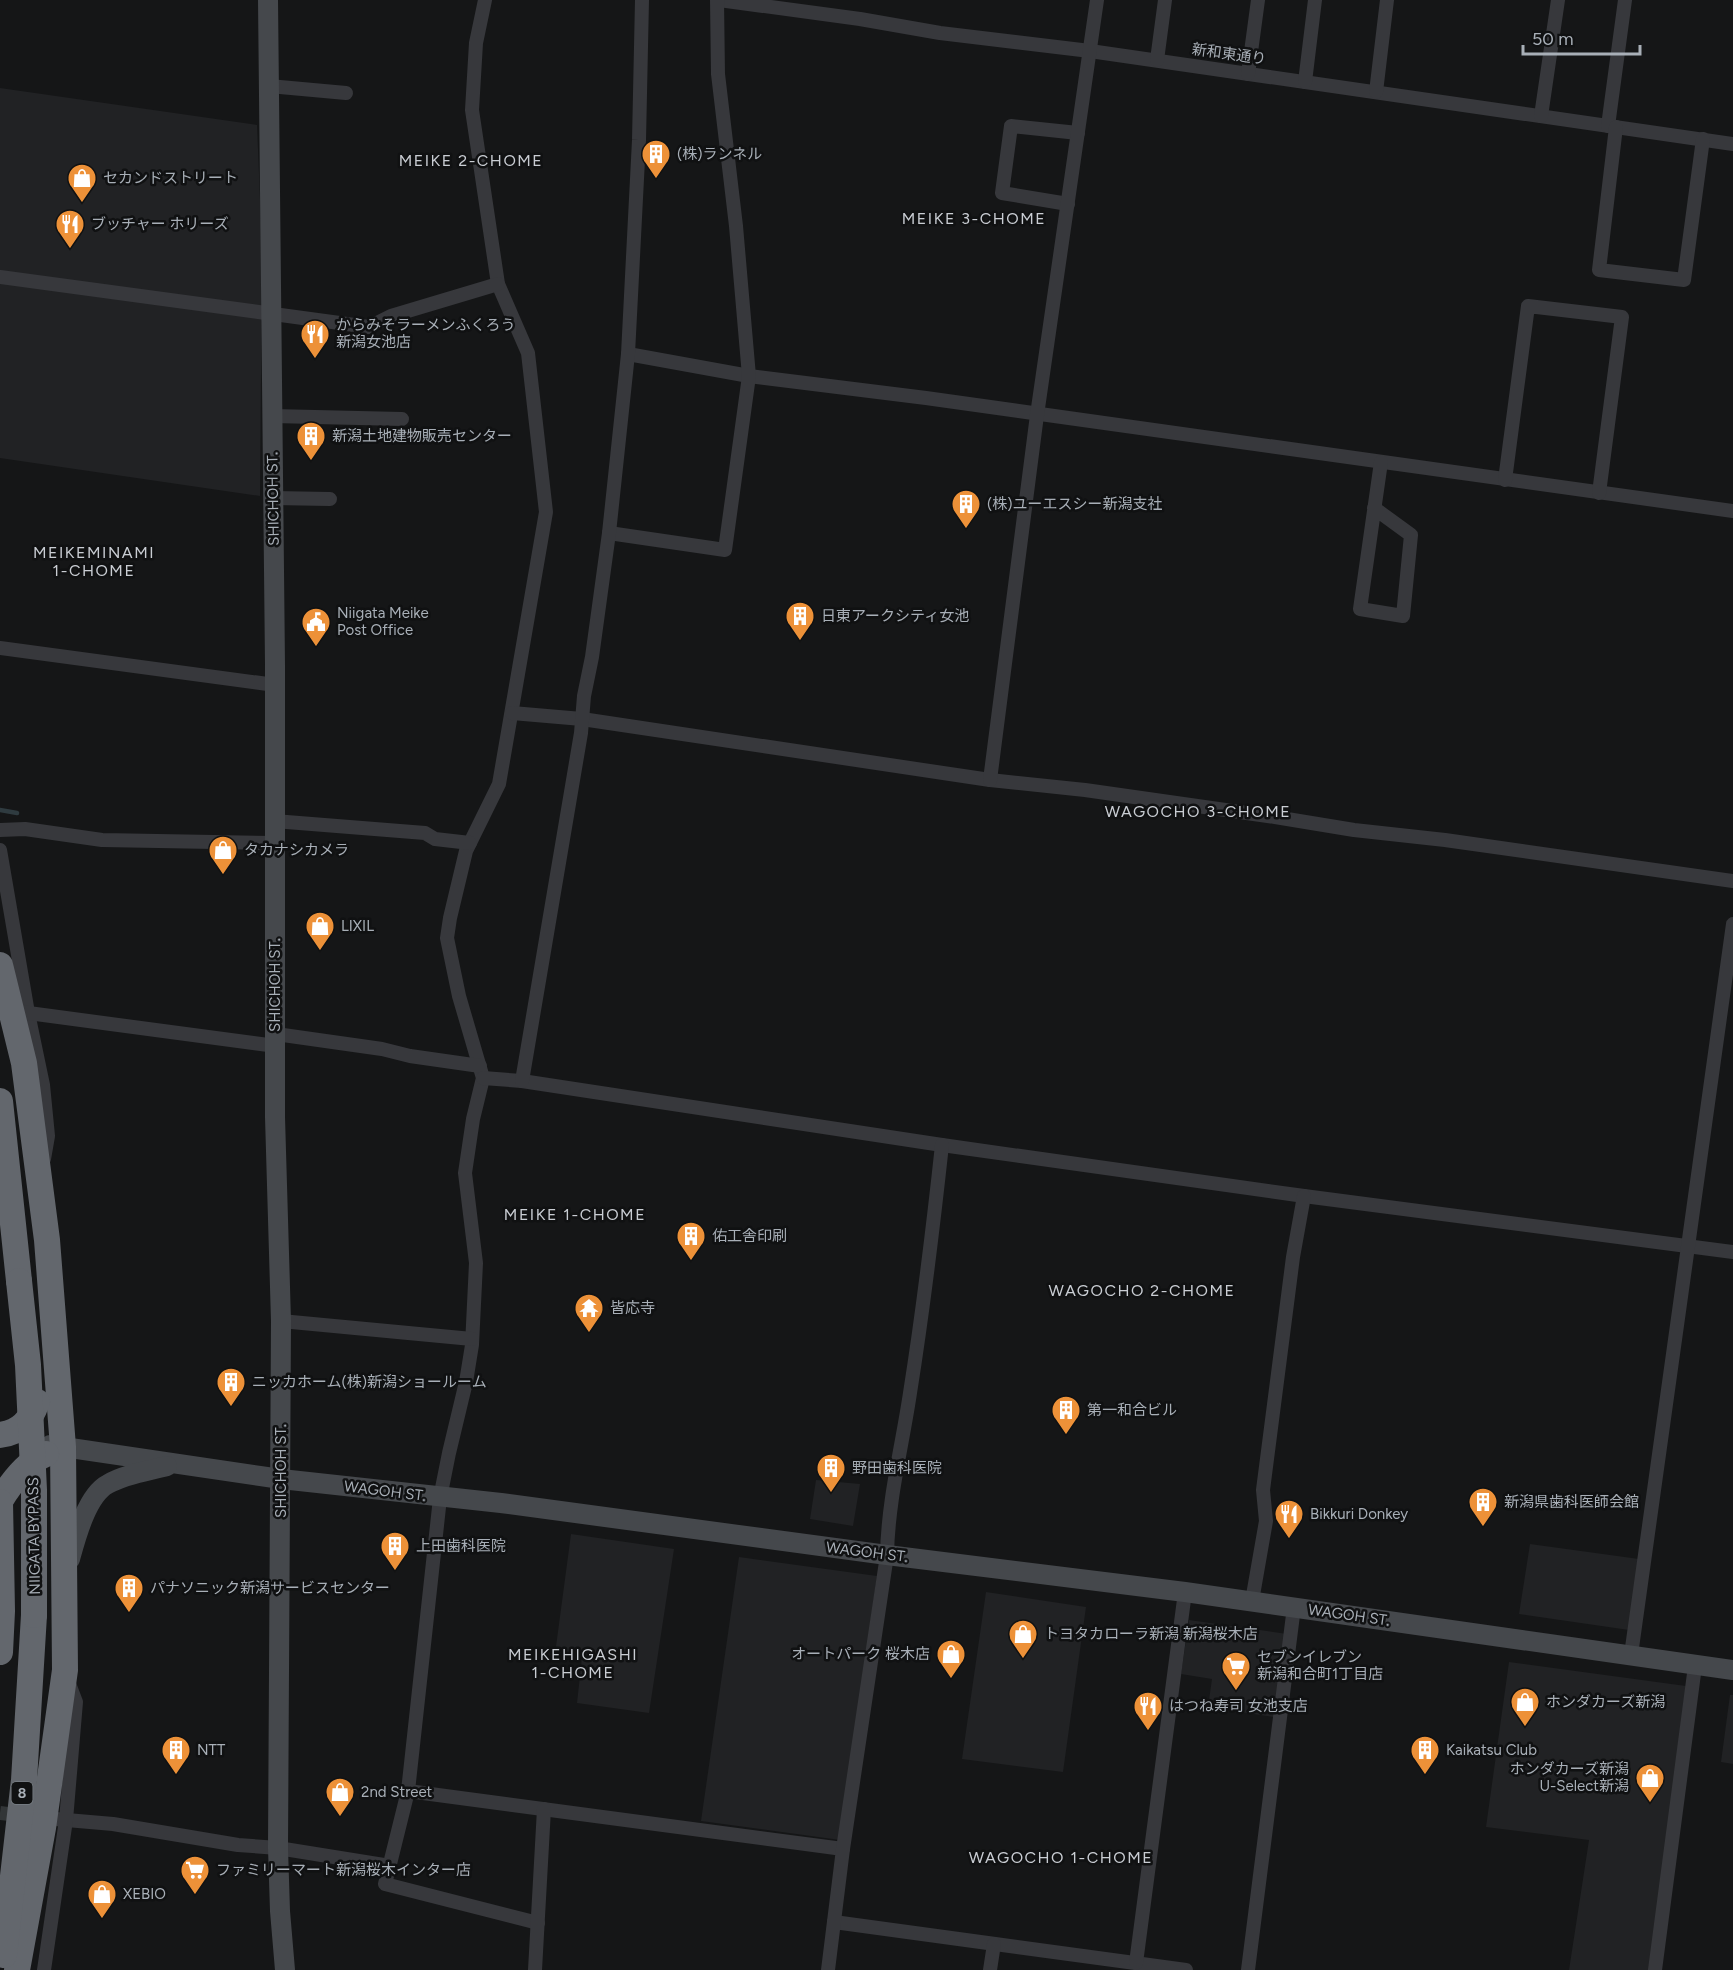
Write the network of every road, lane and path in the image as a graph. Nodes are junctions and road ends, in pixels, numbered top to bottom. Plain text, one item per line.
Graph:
1 (268, 0) edge
2 (485, 0) edge
3 (642, 0) edge
4 (718, 0) edge
5 (1097, 0) edge
6 (1165, 0) edge
7 (1258, 0) edge
8 (1315, 0) edge
9 (1387, 0) edge
10 (1558, 0) edge
11 (1625, 0) edge
12 (773, 4) edge
13 (1090, 51) junction
14 (1157, 60) junction
15 (1248, 74) junction
16 (1305, 82) junction
17 (268, 86) junction
18 (1376, 92) junction
19 (346, 93) dead end
20 (1541, 116) junction
21 (1612, 126) junction
22 (1078, 133) junction
23 (1703, 139) junction
24 (1733, 144) edge
25 (1068, 204) junction
26 (0, 277) edge
27 (498, 284) junction
28 (270, 314) junction
29 (628, 354) junction
30 (749, 376) junction
31 (1037, 415) junction
32 (272, 416) junction
33 (402, 419) dead end
34 (1381, 462) junction
35 (1505, 480) junction
36 (1599, 493) junction
37 (273, 498) junction
38 (330, 499) dead end
39 (1374, 508) junction
40 (1733, 511) edge
41 (609, 533) junction
42 (0, 648) edge
43 (275, 685) junction
44 (512, 713) junction
45 (582, 719) junction
46 (990, 780) junction
47 (274, 821) junction
48 (0, 830) edge
49 (274, 843) junction
50 (470, 843) junction
51 (0, 850) edge
52 (1733, 880) edge
53 (1733, 924) edge
54 (0, 965) edge
55 (23, 1012) junction
56 (276, 1040) junction
57 (481, 1072) junction
58 (522, 1081) junction
59 (0, 1101) edge
60 (942, 1145) junction
61 (39, 1182) junction
62 (1304, 1196) junction
63 (1688, 1246) junction
64 (1733, 1252) edge
65 (51, 1283) junction
66 (281, 1321) junction
67 (472, 1339) junction
68 (0, 1436) edge
69 (63, 1447) junction
70 (175, 1464) junction
71 (281, 1479) junction
72 (441, 1498) junction
73 (0, 1501) edge
74 (887, 1555) junction
75 (1185, 1592) junction
76 (1251, 1601) junction
77 (64, 1607) junction
78 (1294, 1607) junction
79 (0, 1652) edge
80 (1630, 1655) junction
81 (1695, 1666) junction
82 (65, 1670) junction
83 (1733, 1670) edge
84 (408, 1791) junction
85 (544, 1809) junction
86 (60, 1819) junction
87 (278, 1848) junction
88 (843, 1849) junction
89 (390, 1866) junction
90 (834, 1922) junction
91 (538, 1923) junction
92 (994, 1944) junction
93 (1136, 1964) junction
94 (2, 1970) edge
95 (17, 1970) edge
96 (44, 1970) edge
97 (285, 1970) edge
98 (535, 1970) edge
99 (828, 1970) edge
100 (990, 1970) edge
101 (1186, 1970) edge
102 (1248, 1970) edge
103 (1655, 1970) edge

1 - 17 street, SHICHOH ST.
2 - 27 street
3 - 29 street
4 - 12 street, 新和東通り
4 - 30 street
5 - 13 street
6 - 14 street
7 - 15 street
8 - 16 street
9 - 18 street
10 - 20 street
11 - 21 street
12 - 13 street, 新和東通り
13 - 14 street, 新和東通り
13 - 22 street
14 - 15 street, 新和東通り
15 - 16 street, 新和東通り
16 - 18 street, 新和東通り
17 - 19 street
17 - 28 street, SHICHOH ST.
18 - 20 street, 新和東通り
20 - 21 street, 新和東通り
21 - 23 street, 新和東通り
21 - 23 street
22 - 25 street
22 - 25 street
23 - 24 street, 新和東通り
25 - 31 street
26 - 28 street
27 - 28 street
27 - 44 street
28 - 32 street, SHICHOH ST.
29 - 30 street
29 - 41 street
30 - 31 street
30 - 41 street
31 - 34 street
31 - 46 street
32 - 33 street
32 - 37 street, SHICHOH ST.
34 - 35 street
34 - 39 street
35 - 36 street
35 - 36 street
36 - 40 street
37 - 38 street
37 - 43 street, SHICHOH ST.
39 - 39 street
41 - 45 street
42 - 43 street
43 - 47 street, SHICHOH ST.
44 - 45 street
44 - 50 street
45 - 46 street
45 - 58 street
46 - 52 street
47 - 49 street, SHICHOH ST.
47 - 50 street
48 - 49 street
49 - 56 street, SHICHOH ST.
50 - 57 street
51 - 55 street
53 - 63 street
54 - 61 highway
55 - 56 street
55 - 61 street
56 - 57 street
56 - 66 street, SHICHOH ST.
57 - 58 street
57 - 67 street
58 - 60 street
59 - 94 highway, NIIGATA BYPASS / 8, bridge
60 - 62 street
60 - 74 street
61 - 65 highway
62 - 63 street
62 - 76 street
63 - 64 street
63 - 80 street
65 - 68 highway
65 - 69 highway
66 - 67 street
66 - 71 street, SHICHOH ST.
67 - 72 street
68 - 69 street, WAGOH ST.
69 - 70 street, WAGOH ST.
69 - 73 highway
69 - 77 highway
70 - 71 street, WAGOH ST.
70 - 77 street
71 - 72 street, WAGOH ST.
71 - 87 street, SHICHOH ST.
72 - 74 street, WAGOH ST.
72 - 84 street
73 - 79 highway
74 - 75 street, WAGOH ST.
74 - 88 street
75 - 76 street, WAGOH ST.
75 - 93 street
76 - 78 street, WAGOH ST.
77 - 82 highway
78 - 80 street, WAGOH ST.
78 - 102 street
80 - 81 street, WAGOH ST.
81 - 83 street, WAGOH ST.
81 - 103 street
82 - 86 street
82 - 95 highway
84 - 85 street
84 - 89 street
85 - 88 street
85 - 91 street
86 - 87 street
86 - 96 street
87 - 89 street
87 - 97 street, SHICHOH ST.
88 - 90 street
89 - 91 street
90 - 92 street
90 - 99 street
91 - 98 street
92 - 93 street
92 - 100 street
93 - 101 street

